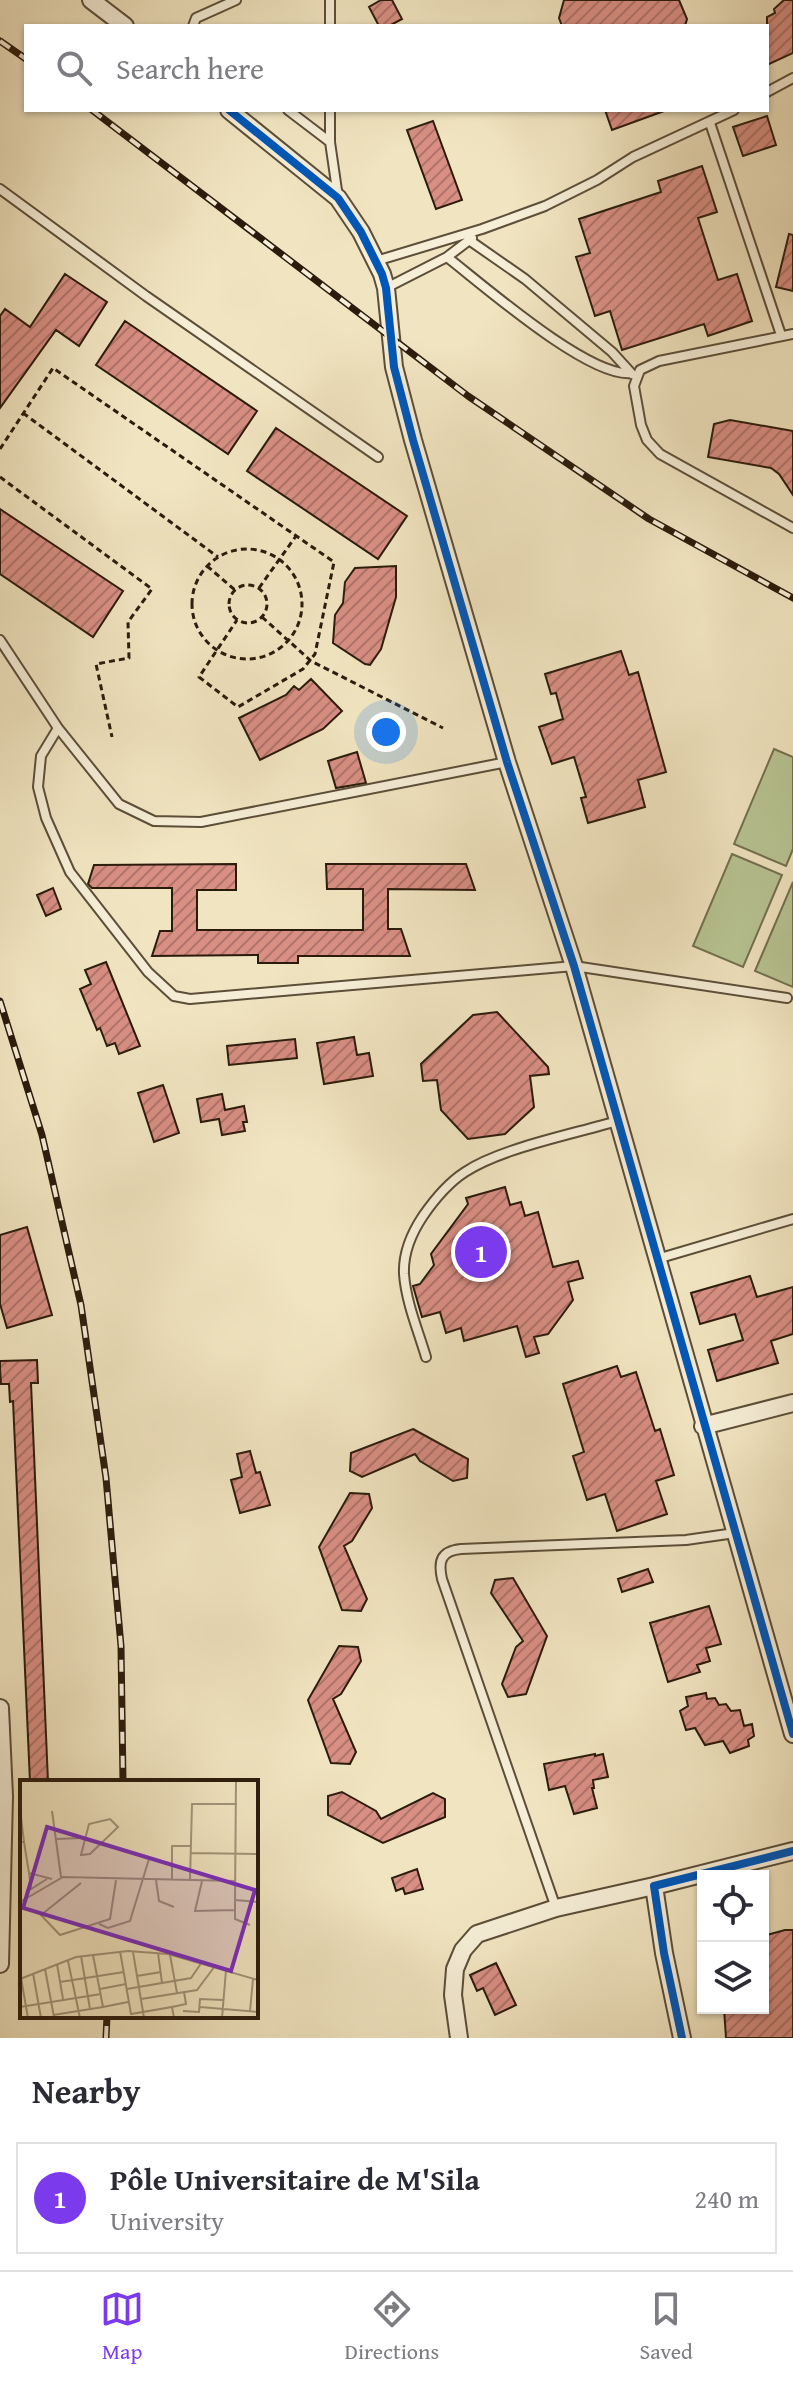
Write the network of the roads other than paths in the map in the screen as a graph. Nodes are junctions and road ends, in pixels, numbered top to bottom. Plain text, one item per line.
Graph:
1 (91, 0) edge
2 (236, 0) edge
3 (330, 0) edge
4 (122, 24) edge
5 (194, 24) edge
6 (330, 24) edge
7 (793, 78) edge
8 (769, 91) edge
9 (231, 112) edge
10 (291, 112) edge
11 (330, 112) edge
12 (730, 112) edge
13 (710, 123) junction
14 (330, 142) junction
15 (0, 189) edge
16 (338, 198) junction
17 (482, 229) junction
18 (469, 240) junction
19 (447, 257) junction
20 (376, 261) junction
21 (386, 288) junction
22 (793, 334) edge
23 (781, 335) junction
24 (633, 375) junction
25 (378, 457) dead end
26 (793, 528) edge
27 (0, 640) edge
28 (58, 728) junction
29 (507, 762) junction
30 (574, 966) junction
31 (787, 998) dead end
32 (617, 1121) junction
33 (793, 1219) edge
34 (656, 1260) junction
35 (426, 1357) dead end
36 (793, 1403) edge
37 (703, 1426) junction
38 (735, 1533) junction
39 (0, 1708) edge
40 (793, 1734) edge
41 (2, 1761) edge
42 (793, 1851) edge
43 (0, 1886) edge
44 (654, 1886) junction
45 (556, 1908) junction
46 (0, 1964) edge
47 (459, 2038) edge
48 (682, 2038) edge

1 - 4 street
2 - 5 lane
3 - 6 lane
7 - 8 lane
9 - 16 street
10 - 14 lane
11 - 14 lane
12 - 13 lane
13 - 17 lane
13 - 23 lane
14 - 16 lane
15 - 25 lane
16 - 20 street
17 - 18 lane
17 - 20 lane
18 - 19 lane
18 - 24 lane
19 - 21 lane
19 - 24 lane
20 - 21 street
21 - 29 street
22 - 23 lane
23 - 24 lane
24 - 26 lane
27 - 28 lane
28 - 29 lane
28 - 30 lane
29 - 30 street
30 - 31 lane
30 - 32 street
32 - 34 street
32 - 35 lane
33 - 34 lane
34 - 37 street
36 - 37 street
37 - 38 street
38 - 40 street
38 - 45 lane
39 - 41 street
41 - 43 street
42 - 44 street
43 - 46 street
44 - 45 street
44 - 48 street
45 - 47 street

